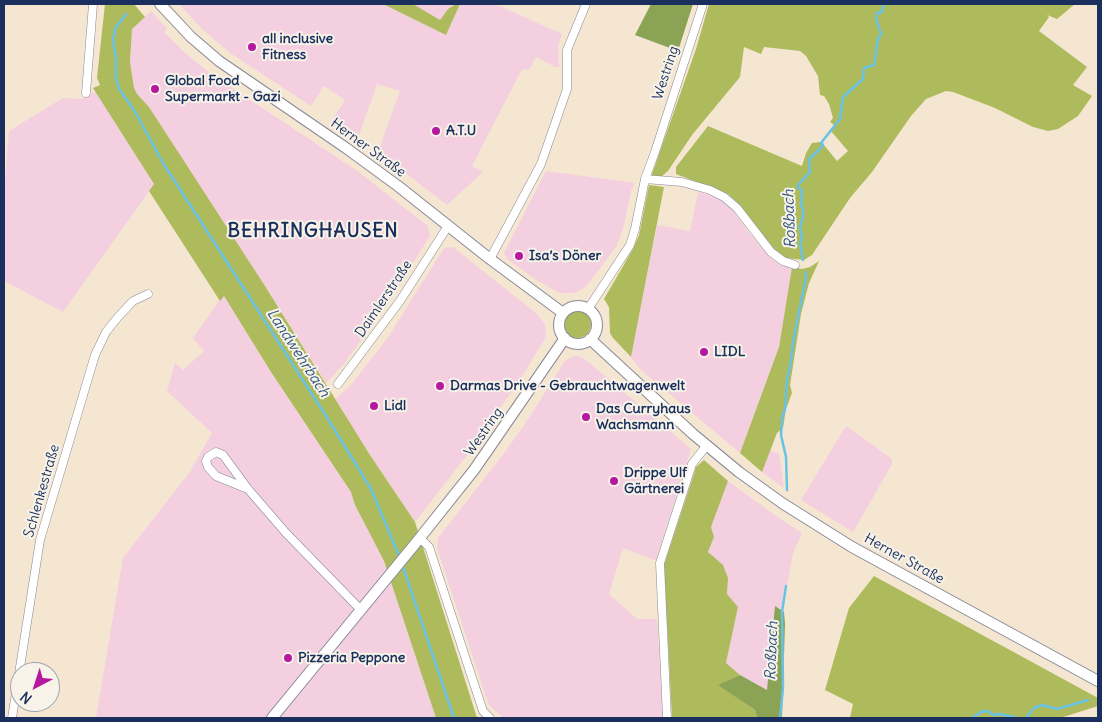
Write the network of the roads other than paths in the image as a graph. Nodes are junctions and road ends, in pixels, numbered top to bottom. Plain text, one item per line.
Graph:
1 (93, 4) edge
2 (160, 4) edge
3 (586, 4) edge
4 (703, 4) edge
5 (86, 93) dead end
6 (645, 180) junction
7 (448, 226) junction
8 (490, 259) junction
9 (795, 265) dead end
10 (148, 294) dead end
11 (588, 309) junction
12 (562, 313) junction
13 (565, 338) junction
14 (590, 338) junction
15 (338, 384) dead end
16 (707, 445) junction
17 (248, 489) junction
18 (418, 541) junction
19 (361, 610) junction
20 (1098, 681) edge
21 (12, 718) edge
22 (272, 718) edge
23 (490, 718) edge
24 (667, 718) edge

1 - 5 street
2 - 7 main road, Herner Straße
3 - 8 street
4 - 6 street, Westring
6 - 9 street
6 - 11 street, Westring
7 - 8 main road, Herner Straße
7 - 15 street, Daimlerstraße
8 - 12 main road, Herner Straße
10 - 21 street, Schlenkestraße
11 - 12 main road
11 - 14 main road
12 - 13 main road
13 - 14 main road
13 - 18 main road, Westring
14 - 16 main road, Herner Straße
16 - 20 main road, Herner Straße
16 - 24 street
17 - 17 street
17 - 19 street
18 - 19 main road, Westring
18 - 23 street
19 - 22 main road, Westring

